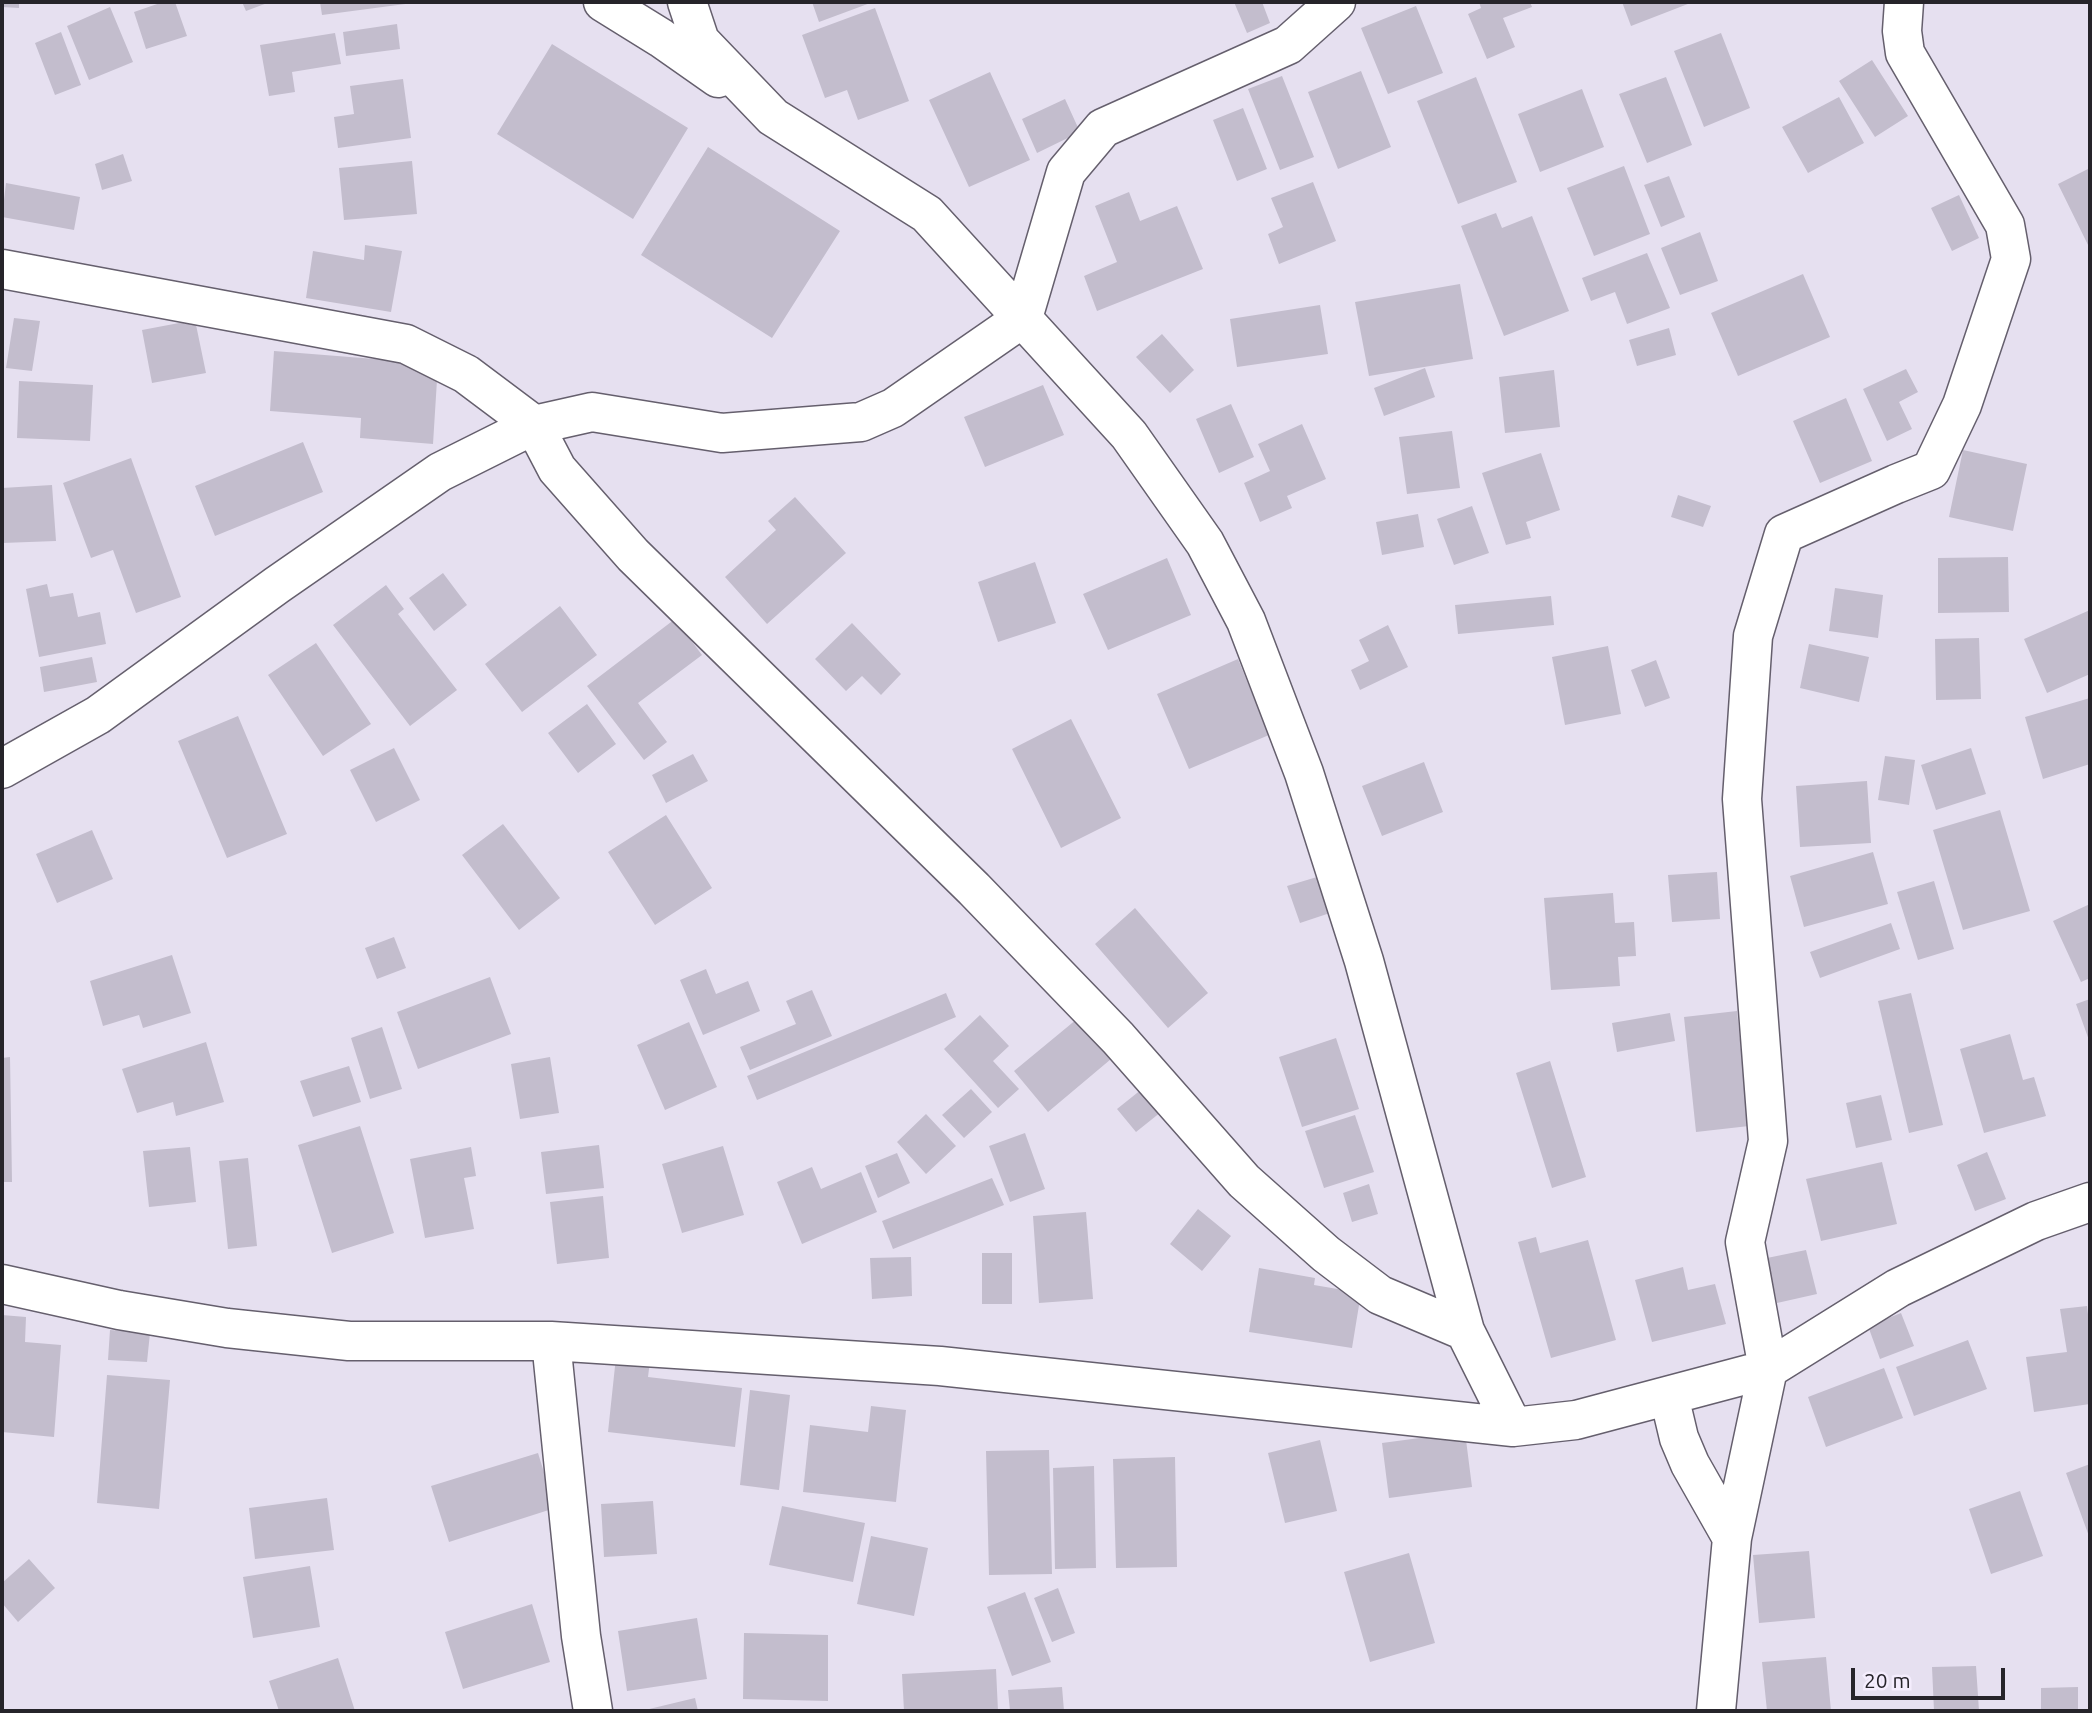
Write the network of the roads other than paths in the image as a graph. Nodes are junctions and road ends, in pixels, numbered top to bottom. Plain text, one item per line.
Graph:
1 (603, 2) edge
2 (687, 2) edge
3 (1336, 2) edge
4 (1905, 2) edge
5 (773, 117) junction
6 (2, 269) edge
7 (1023, 318) junction
8 (534, 425) junction
9 (2, 769) edge
10 (2090, 1202) edge
11 (2, 1284) edge
12 (1465, 1331) junction
13 (551, 1341) junction
14 (1768, 1369) junction
15 (1669, 1396) junction
16 (1513, 1427) junction
17 (1732, 1538) junction
18 (593, 1711) edge
19 (1716, 1711) edge

1 - 5 street
2 - 5 street
3 - 7 street
4 - 14 street
5 - 7 street
6 - 8 street
7 - 8 street
7 - 12 street
8 - 9 street
8 - 12 street
10 - 14 street
11 - 13 street
12 - 16 street
13 - 16 street
13 - 18 street
14 - 15 street
14 - 17 street
15 - 16 street
15 - 17 street
17 - 19 street

